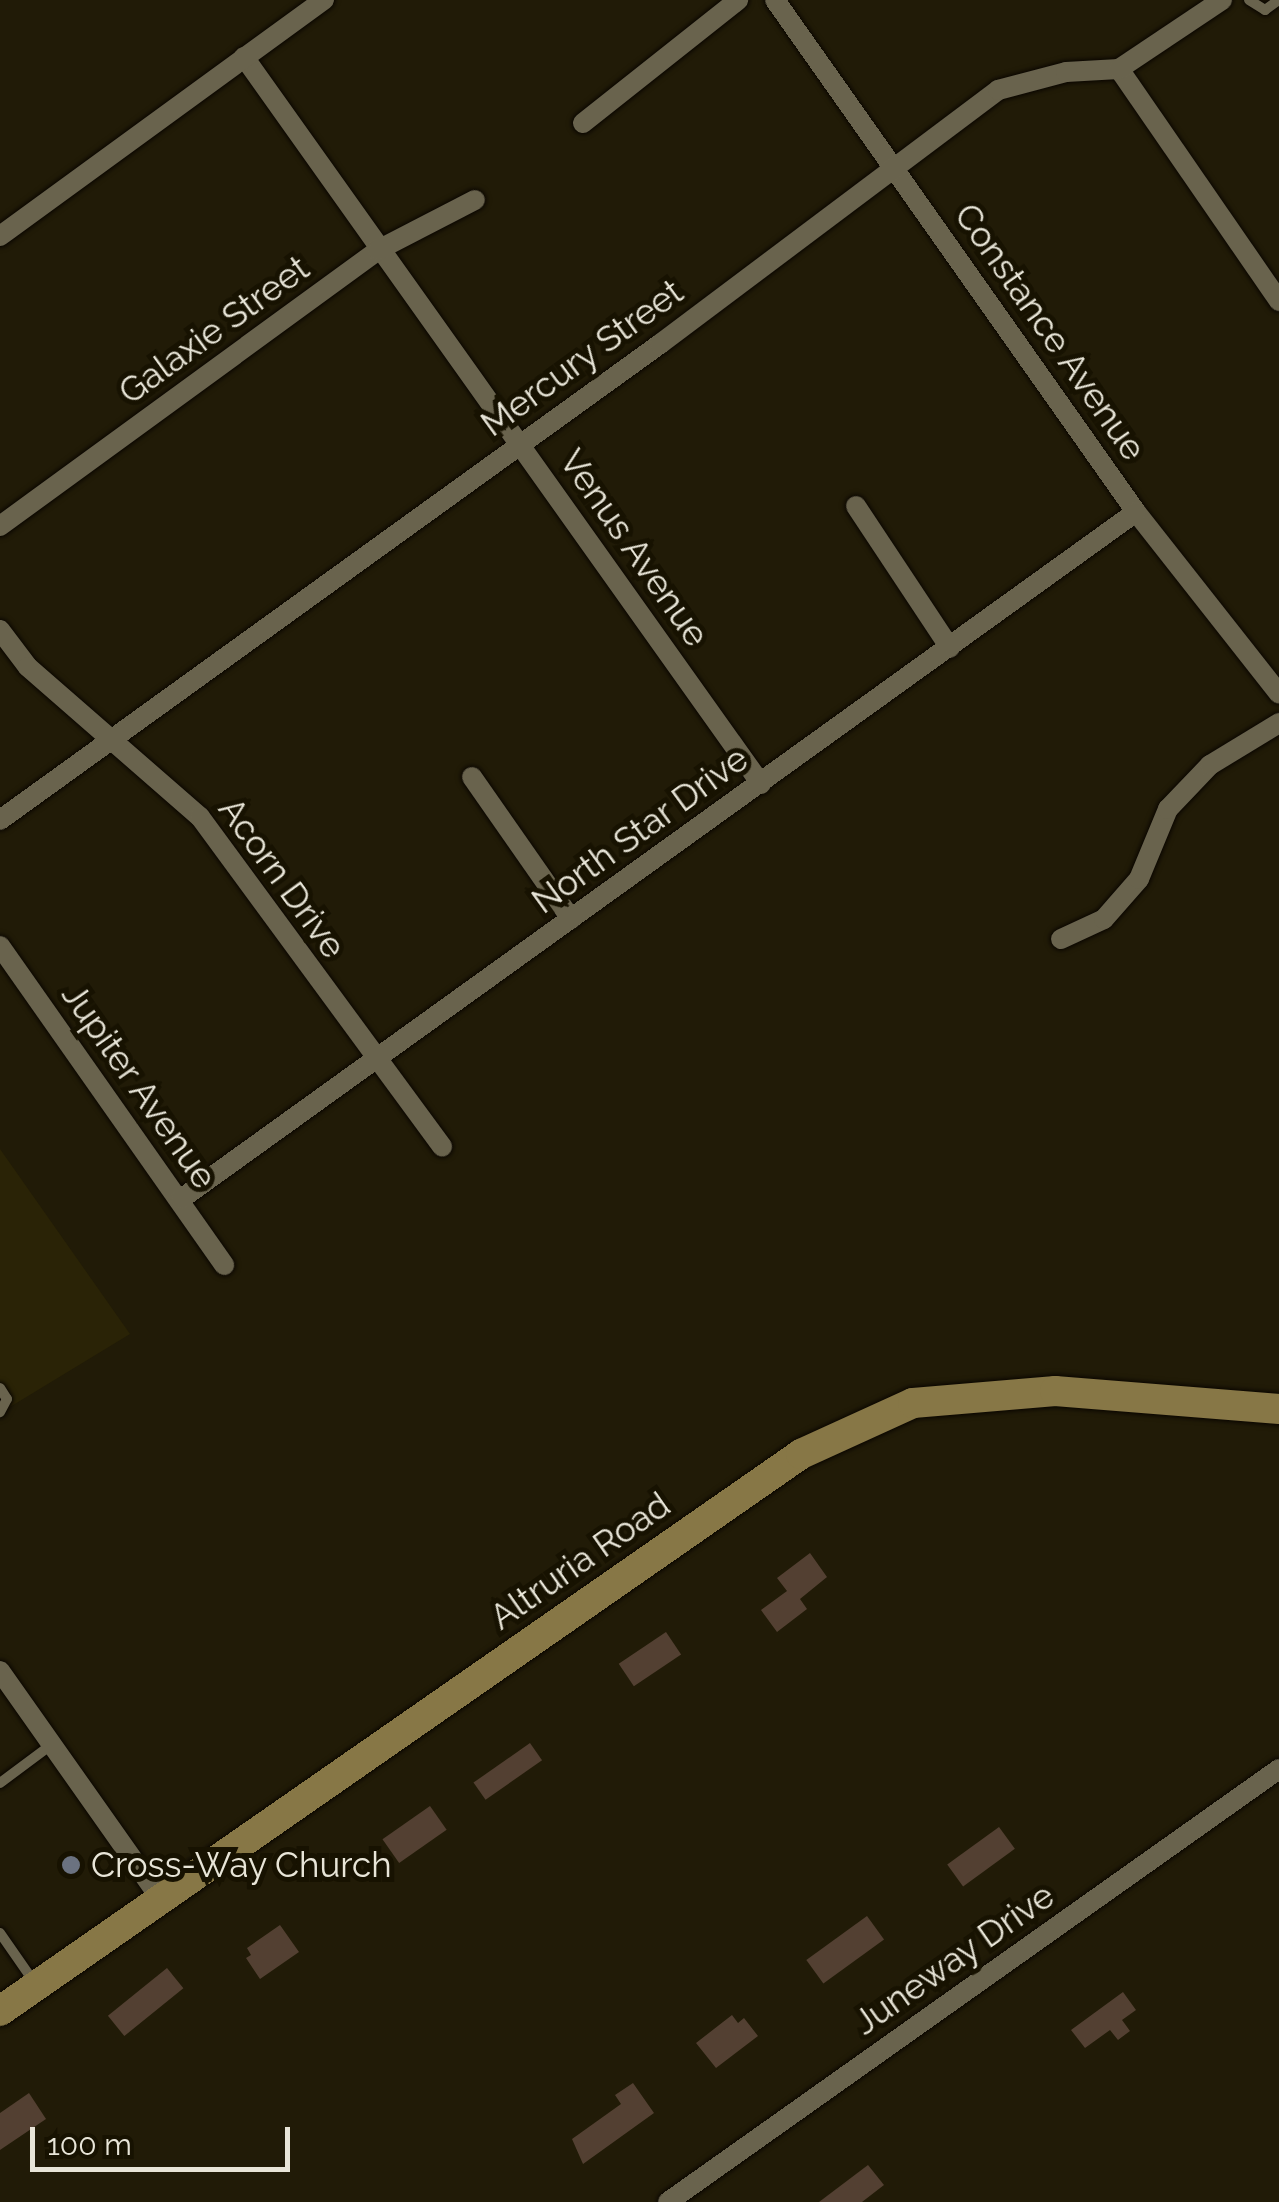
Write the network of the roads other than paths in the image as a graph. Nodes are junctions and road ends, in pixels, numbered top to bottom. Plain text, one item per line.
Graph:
1 (324, 0) edge
2 (738, 0) edge
3 (776, 0) edge
4 (1222, 0) edge
5 (1248, 0) edge
6 (1279, 0) edge
7 (244, 57) junction
8 (1119, 69) junction
9 (583, 124) dead end
10 (896, 166) junction
11 (475, 200) dead end
12 (0, 236) edge
13 (378, 250) junction
14 (1279, 300) edge
15 (520, 442) junction
16 (856, 506) dead end
17 (1136, 512) junction
18 (0, 526) edge
19 (0, 630) edge
20 (950, 648) junction
21 (1279, 694) edge
22 (1279, 723) edge
23 (109, 738) junction
24 (472, 778) dead end
25 (761, 784) junction
26 (0, 820) edge
27 (571, 919) junction
28 (1061, 940) dead end
29 (0, 946) edge
30 (376, 1062) junction
31 (442, 1147) dead end
32 (181, 1200) junction
33 (224, 1265) dead end
34 (0, 1388) edge
35 (1279, 1409) edge
36 (0, 1412) edge
37 (0, 1671) edge
38 (51, 1745) junction
39 (1279, 1769) edge
40 (0, 1784) edge
41 (160, 1898) junction
42 (0, 1934) edge
43 (36, 1985) junction
44 (0, 2011) edge
45 (668, 2202) edge

1 - 7 street
2 - 9 street
3 - 10 street, Constance Avenue
4 - 8 street
5 - 6 lane
7 - 12 street
7 - 13 street, Venus Avenue
8 - 10 street, Mercury Street
8 - 14 street
10 - 15 street, Mercury Street
10 - 17 street, Constance Avenue
11 - 13 street, Galaxie Street
13 - 15 street, Venus Avenue
13 - 18 street, Galaxie Street
15 - 23 street, Mercury Street
15 - 25 street, Venus Avenue
16 - 20 street
17 - 20 street, North Star Drive
17 - 21 street, Constance Avenue
19 - 23 street, Acorn Drive
20 - 25 street, North Star Drive
22 - 28 street
23 - 26 street, Mercury Street
23 - 30 street, Acorn Drive
24 - 27 street
25 - 27 street, North Star Drive
27 - 30 street, North Star Drive
29 - 32 street, Jupiter Avenue
30 - 31 street, Acorn Drive
30 - 32 street, North Star Drive
32 - 33 street, Jupiter Avenue
34 - 36 lane
35 - 41 street, Altruria Road
37 - 38 street
38 - 40 lane
38 - 41 street
39 - 45 street, Juneway Drive
41 - 43 street, Altruria Road
42 - 43 lane
43 - 44 street, Altruria Road

